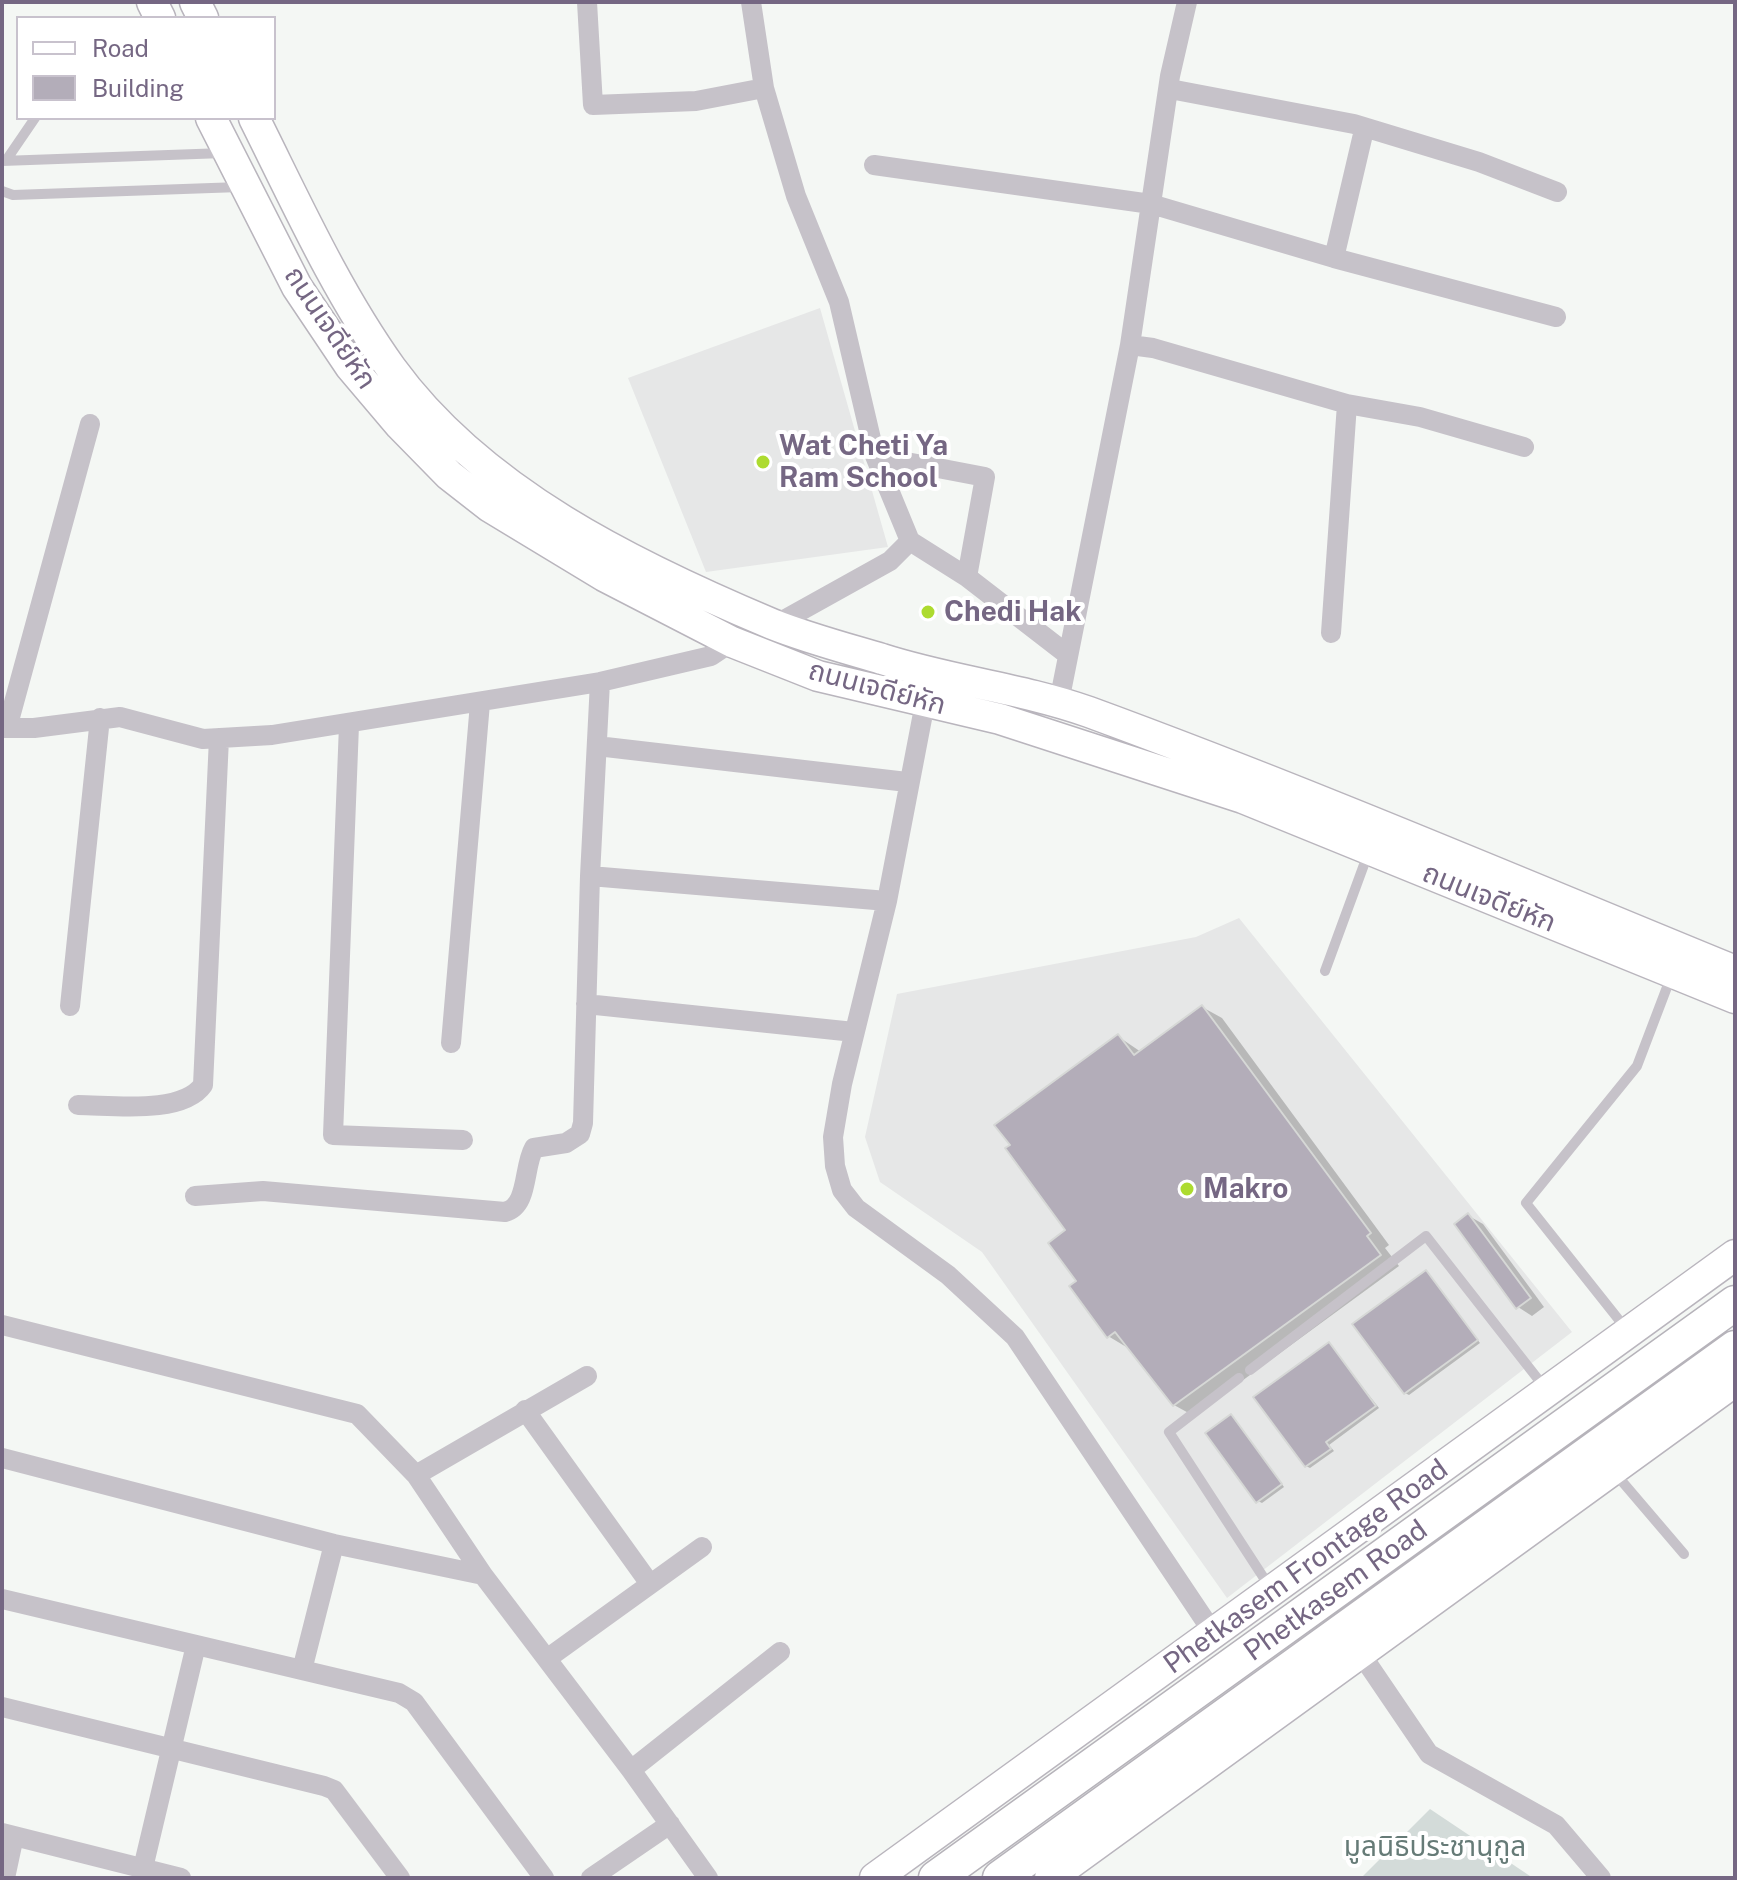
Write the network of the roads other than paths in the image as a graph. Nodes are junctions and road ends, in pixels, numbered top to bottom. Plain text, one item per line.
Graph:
1 (587, 2) edge
2 (751, 2) edge
3 (1187, 2) edge
4 (764, 88) junction
5 (1170, 89) junction
6 (34, 120) edge
7 (212, 120) edge
8 (255, 120) edge
9 (1364, 130) junction
10 (229, 153) junction
11 (4, 160) edge
12 (874, 165) dead end
13 (246, 186) junction
14 (2, 191) edge
15 (1557, 192) dead end
16 (1151, 204) junction
17 (1334, 258) junction
18 (1556, 317) dead end
19 (1130, 345) junction
20 (1347, 404) junction
21 (90, 424) dead end
22 (1524, 447) dead end
23 (875, 456) junction
24 (910, 541) junction
25 (967, 577) junction
26 (775, 625) junction
27 (1331, 633) dead end
28 (732, 642) junction
29 (1068, 655) junction
30 (600, 682) junction
31 (1059, 702) junction
32 (480, 703) junction
33 (925, 703) junction
34 (100, 718) junction
35 (349, 725) junction
36 (5, 728) edge
37 (219, 738) junction
38 (597, 746) junction
39 (907, 782) junction
40 (1370, 849) junction
41 (590, 876) junction
42 (887, 901) junction
43 (1325, 971) dead end
44 (1735, 971) edge
45 (1673, 973) junction
46 (1735, 998) edge
47 (586, 1004) junction
48 (70, 1006) dead end
49 (854, 1032) junction
50 (451, 1043) dead end
51 (78, 1105) dead end
52 (463, 1140) dead end
53 (195, 1196) dead end
54 (1735, 1255) edge
55 (1735, 1303) edge
56 (2, 1325) edge
57 (1628, 1330) junction
58 (1735, 1348) edge
59 (1250, 1370) dead end
60 (587, 1376) dead end
61 (1239, 1378) dead end
62 (1735, 1381) edge
63 (1548, 1393) junction
64 (525, 1410) junction
65 (2, 1458) edge
66 (1612, 1471) junction
67 (416, 1475) junction
68 (334, 1544) junction
69 (702, 1547) dead end
70 (1684, 1554) dead end
71 (483, 1575) junction
72 (650, 1584) junction
73 (1273, 1591) junction
74 (2, 1599) edge
75 (1214, 1634) junction
76 (196, 1645) junction
77 (780, 1652) dead end
78 (1361, 1654) junction
79 (548, 1658) junction
80 (302, 1670) junction
81 (2, 1707) edge
82 (170, 1749) junction
83 (631, 1770) junction
84 (670, 1824) junction
85 (8, 1834) edge
86 (143, 1868) junction
87 (5, 1878) edge
88 (181, 1878) edge
89 (400, 1878) edge
90 (544, 1878) edge
91 (591, 1878) edge
92 (708, 1878) edge
93 (875, 1878) edge
94 (936, 1878) edge
95 (1000, 1878) edge
96 (1050, 1878) edge
97 (1601, 1878) edge

1 - 4 street
2 - 4 street
3 - 5 street
4 - 23 street
5 - 9 street
5 - 16 street
6 - 11 lane
7 - 10 main road, ถนนเจดีย์หัก
8 - 26 main road, ถนนเจดีย์หัก
9 - 15 street
9 - 17 street
10 - 11 lane
10 - 13 main road, ถนนเจดีย์หัก
12 - 16 street
13 - 14 lane
13 - 28 main road, ถนนเจดีย์หัก
16 - 17 street
16 - 19 street
17 - 18 street
19 - 20 street
19 - 29 street
20 - 22 street
20 - 27 street
21 - 36 street
23 - 24 street
23 - 25 street
24 - 25 street
24 - 26 street
25 - 29 street
26 - 31 main road, ถนนเจดีย์หัก
28 - 30 street
28 - 33 main road, ถนนเจดีย์หัก
29 - 31 street
30 - 32 street
30 - 38 street
31 - 44 main road, ถนนเจดีย์หัก
32 - 35 street
32 - 50 street
33 - 39 street
33 - 40 main road, ถนนเจดีย์หัก
34 - 36 street
34 - 37 street
34 - 48 street
35 - 37 street
35 - 52 street
37 - 51 street
38 - 39 street
38 - 41 street
39 - 42 street
40 - 43 lane
40 - 45 main road, ถนนเจดีย์หัก
41 - 42 street
41 - 47 street
42 - 49 street
45 - 46 main road, ถนนเจดีย์หัก
45 - 57 lane
47 - 49 street
47 - 53 street
49 - 75 street
54 - 57 main road, Phetkasem Frontage Road
55 - 94 highway, Phetkasem Road
56 - 67 street
57 - 63 main road, Phetkasem Frontage Road
58 - 95 highway, Phetkasem Road
59 - 63 lane
60 - 64 street
61 - 73 lane
62 - 66 main road
63 - 73 main road, Phetkasem Frontage Road
64 - 67 street
64 - 72 street
65 - 68 street
66 - 70 lane
66 - 78 main road
67 - 71 street
68 - 71 street
68 - 80 street
69 - 72 street
71 - 79 street
72 - 79 street
73 - 75 main road, Phetkasem Frontage Road
74 - 76 street
75 - 93 main road, Phetkasem Frontage Road
76 - 80 street
76 - 82 street
77 - 83 street
78 - 96 main road
78 - 97 street
79 - 83 street
80 - 90 street
81 - 82 street
82 - 86 street
82 - 89 street
83 - 84 street
84 - 91 street
84 - 92 street
85 - 86 street
85 - 87 street
86 - 88 street

